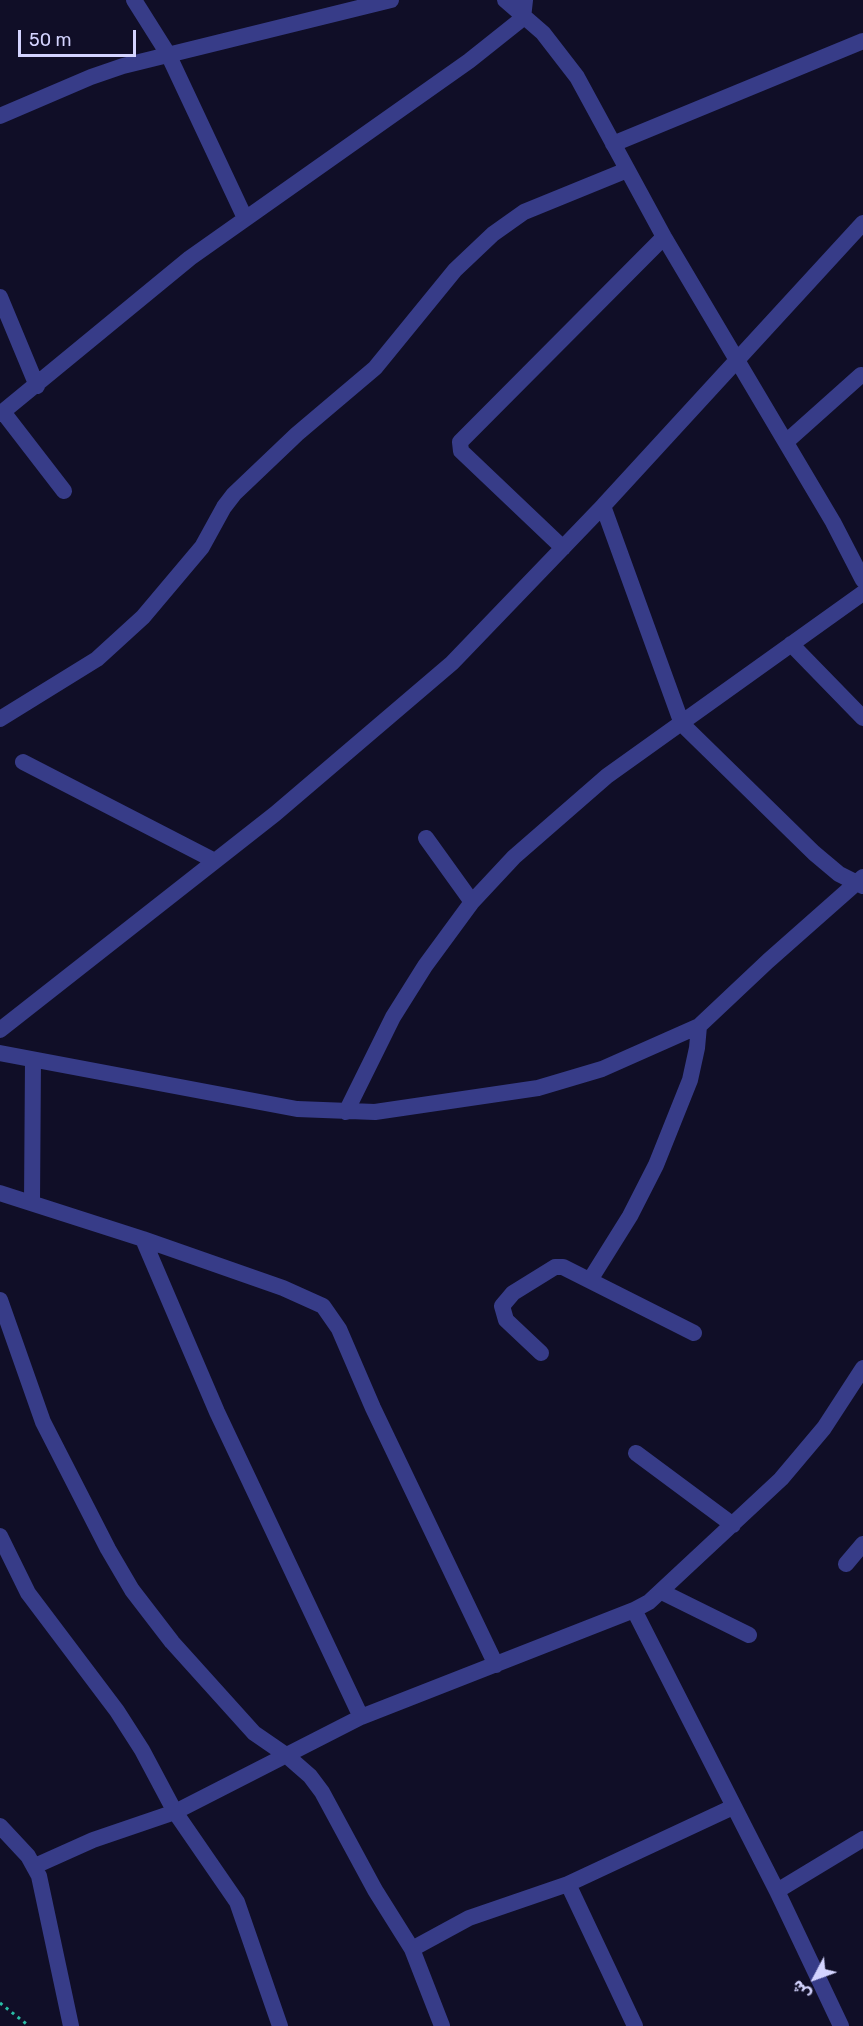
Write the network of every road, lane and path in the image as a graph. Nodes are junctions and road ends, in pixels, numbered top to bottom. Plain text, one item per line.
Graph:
1 (134, 0) edge
2 (391, 0) edge
3 (505, 0) edge
4 (525, 0) edge
5 (523, 18) junction
6 (863, 41) edge
7 (168, 54) junction
8 (0, 117) edge
9 (613, 144) junction
10 (627, 170) junction
11 (245, 218) junction
12 (863, 223) edge
13 (664, 237) junction
14 (0, 297) edge
15 (737, 363) junction
16 (861, 375) dead end
17 (37, 386) junction
18 (2, 413) edge
19 (786, 442) junction
20 (64, 490) dead end
21 (603, 506) junction
22 (563, 548) junction
23 (863, 580) edge
24 (863, 593) edge
25 (791, 644) junction
26 (863, 718) edge
27 (0, 719) edge
28 (682, 724) junction
29 (23, 762) dead end
30 (426, 838) dead end
31 (215, 861) junction
32 (861, 882) edge
33 (472, 902) junction
34 (699, 1026) junction
35 (0, 1030) edge
36 (0, 1053) edge
37 (33, 1060) junction
38 (346, 1112) junction
39 (0, 1193) edge
40 (32, 1202) junction
41 (143, 1239) junction
42 (590, 1280) junction
43 (0, 1300) edge
44 (694, 1333) dead end
45 (541, 1353) dead end
46 (863, 1368) edge
47 (636, 1453) dead end
48 (733, 1525) junction
49 (0, 1536) edge
50 (863, 1544) edge
51 (846, 1564) dead end
52 (662, 1592) junction
53 (634, 1611) junction
54 (749, 1635) dead end
55 (496, 1665) junction
56 (361, 1717) junction
57 (286, 1755) junction
58 (733, 1807) junction
59 (176, 1812) junction
60 (0, 1826) edge
61 (863, 1839) edge
62 (35, 1866) junction
63 (568, 1884) junction
64 (777, 1891) junction
65 (412, 1949) junction
66 (0, 2003) edge
67 (29, 2026) edge
68 (71, 2026) edge
69 (280, 2026) edge
70 (442, 2026) edge
71 (635, 2026) edge
72 (841, 2026) edge

1 - 7 street
2 - 7 street
3 - 5 street
4 - 5 street
5 - 9 street
5 - 11 street
6 - 9 street
7 - 8 street
7 - 11 street
9 - 10 street
10 - 13 street
10 - 27 street
11 - 17 street
12 - 15 street
13 - 15 street
13 - 22 street
14 - 17 street
15 - 19 street
15 - 21 street
16 - 19 street
17 - 18 street
18 - 20 street
19 - 23 street
21 - 22 street
21 - 28 street
22 - 31 street
24 - 25 street
25 - 26 street
25 - 28 street
28 - 32 street
28 - 33 street
29 - 31 street
30 - 33 street
31 - 35 street
32 - 34 street
33 - 38 street
34 - 38 street
34 - 42 street
36 - 37 street
37 - 38 street
37 - 40 street
39 - 40 street
40 - 41 street
41 - 55 street
41 - 56 street
42 - 44 street
42 - 45 street
43 - 57 street
46 - 48 street
47 - 48 street
48 - 52 street
49 - 59 street
50 - 51 street
52 - 53 street
52 - 54 street
53 - 55 street
53 - 58 street
55 - 56 street
56 - 57 street
57 - 59 street
57 - 65 street
58 - 63 street
58 - 64 street
59 - 62 street
59 - 69 street
60 - 62 street
61 - 64 street
62 - 68 street
63 - 65 street
63 - 71 street
64 - 72 street
65 - 70 street
66 - 67 path

